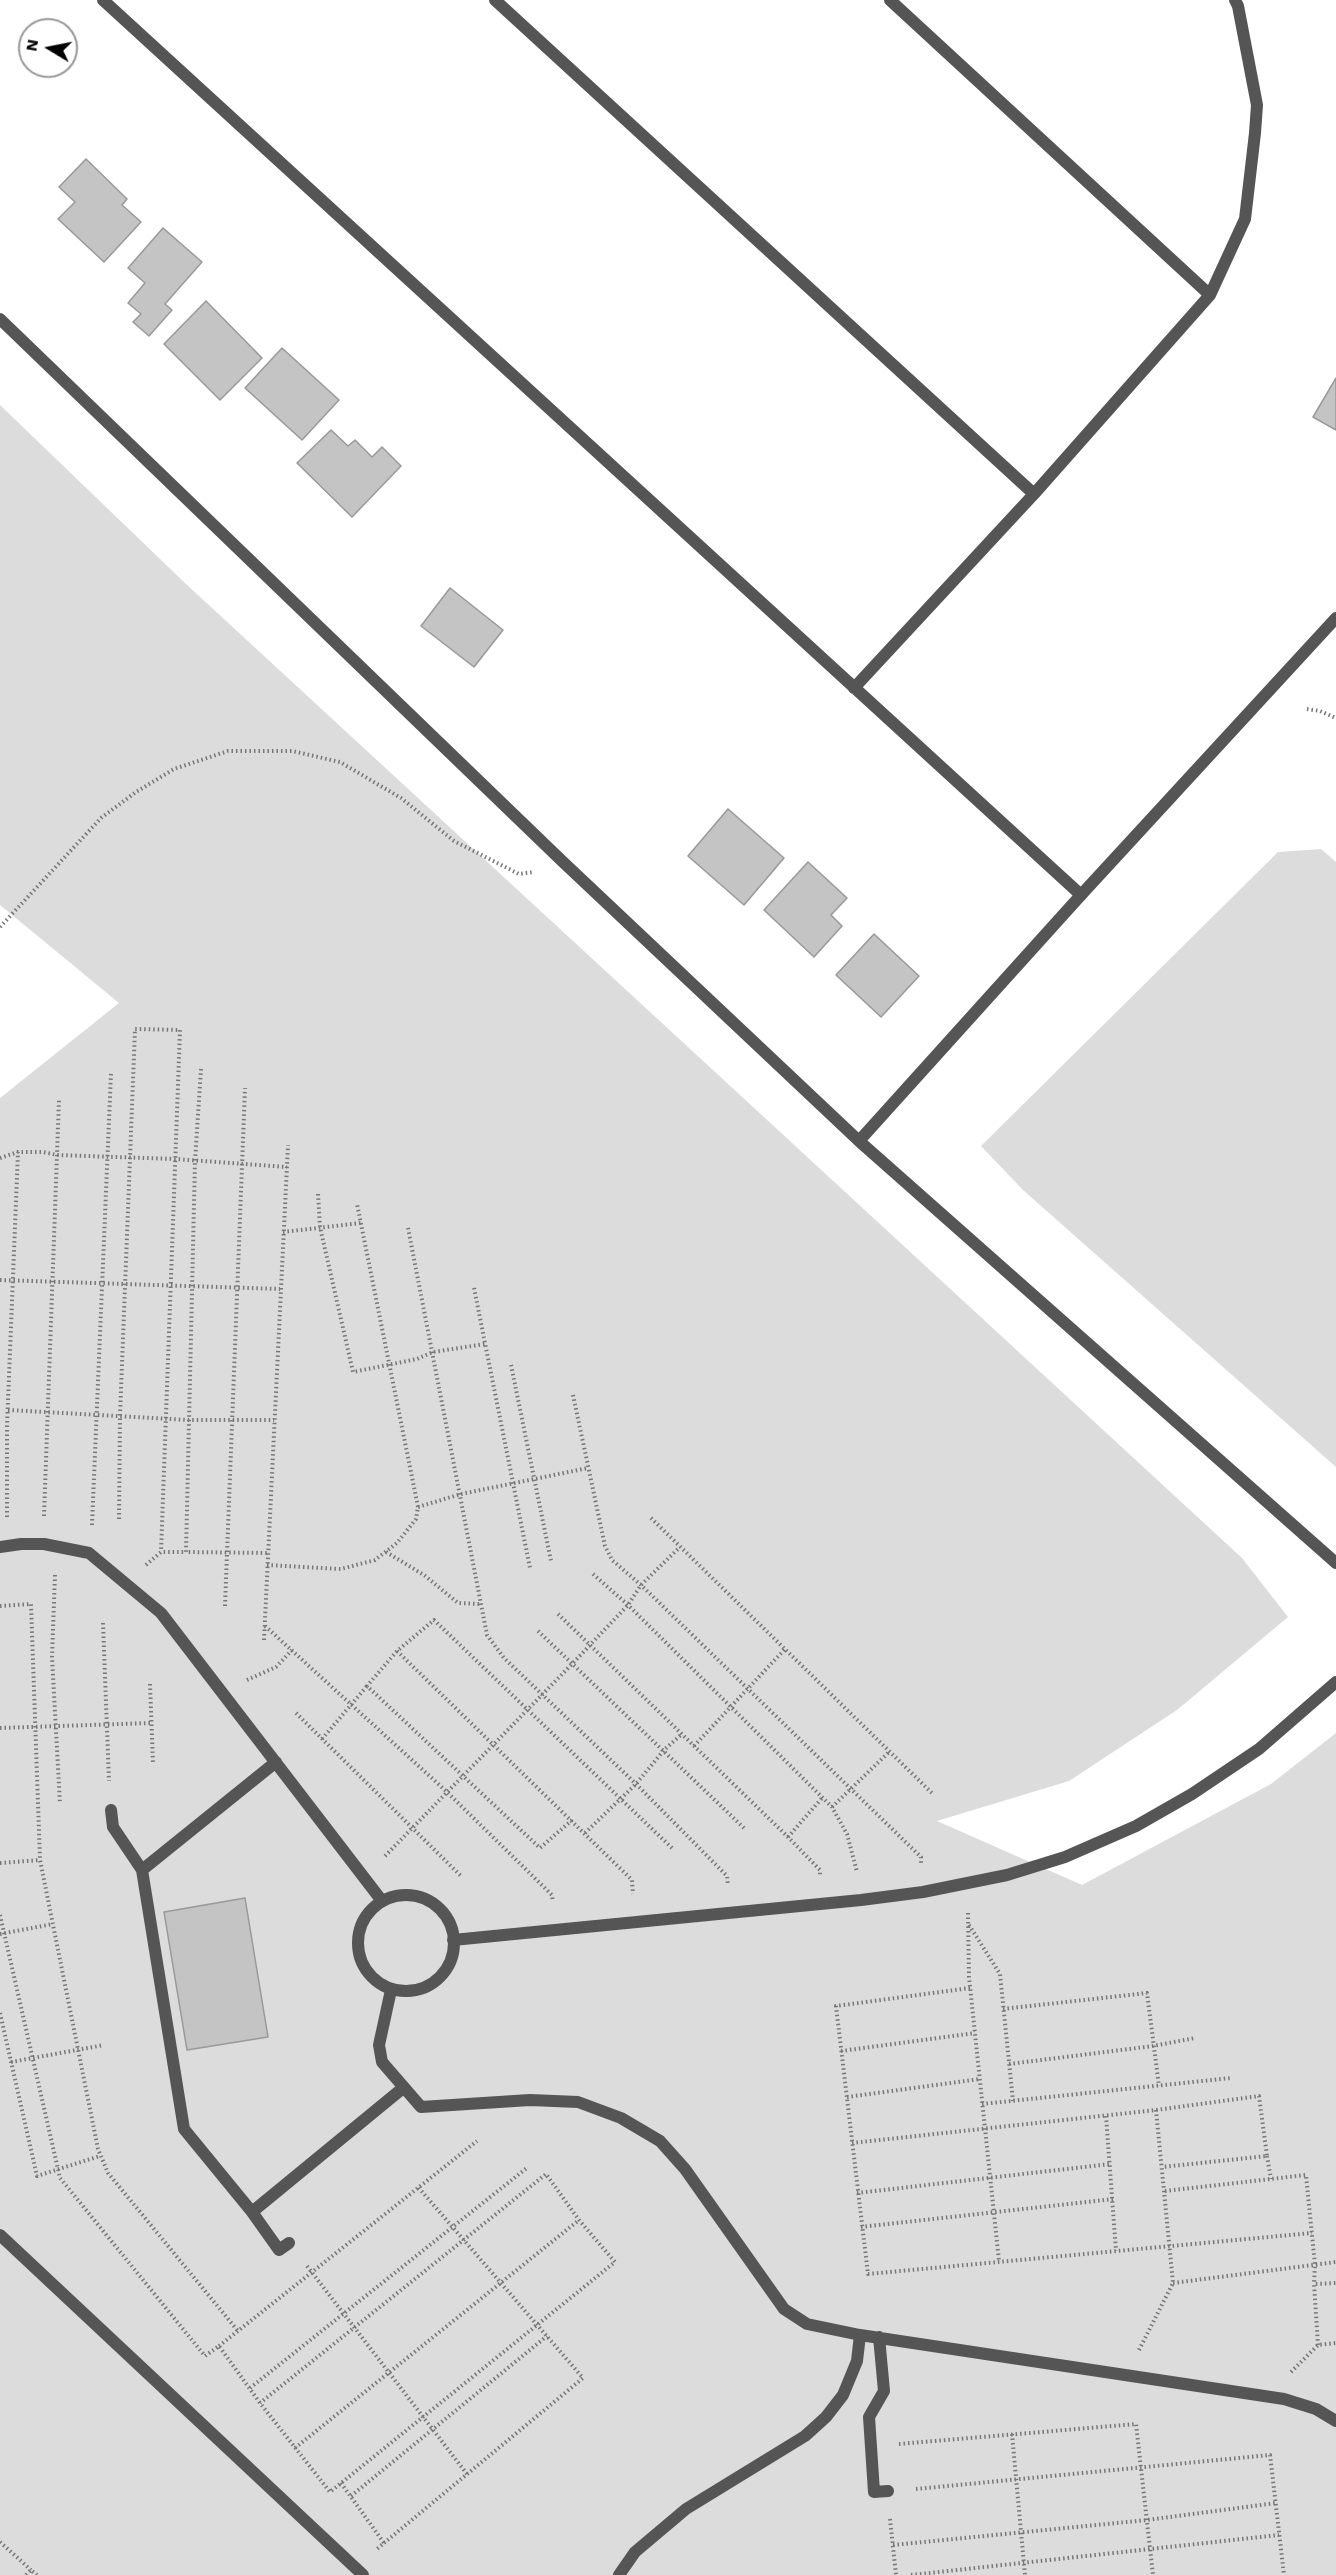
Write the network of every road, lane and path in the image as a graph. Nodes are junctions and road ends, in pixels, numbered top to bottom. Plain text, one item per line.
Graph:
1 (103, 0) edge
2 (495, 0) edge
3 (890, 0) edge
4 (1235, 0) edge
5 (1210, 295) junction
6 (0, 319) edge
7 (1034, 494) junction
8 (1336, 618) edge
9 (854, 688) junction
10 (1307, 709) dead end
11 (1336, 718) edge
12 (562, 861) junction
13 (1082, 895) junction
14 (0, 927) edge
15 (201, 1068) dead end
16 (111, 1073) dead end
17 (245, 1088) dead end
18 (59, 1099) dead end
19 (859, 1141) junction
20 (288, 1145) dead end
21 (18, 1152) junction
22 (57, 1155) junction
23 (0, 1158) edge
24 (107, 1158) junction
25 (129, 1158) junction
26 (176, 1159) junction
27 (195, 1161) junction
28 (242, 1164) junction
29 (287, 1167) junction
30 (318, 1194) dead end
31 (357, 1204) dead end
32 (361, 1223) junction
33 (320, 1227) junction
34 (408, 1228) dead end
35 (283, 1232) junction
36 (0, 1280) edge
37 (12, 1280) junction
38 (52, 1282) junction
39 (102, 1283) junction
40 (124, 1285) junction
41 (171, 1286) junction
42 (192, 1286) junction
43 (237, 1288) junction
44 (474, 1288) dead end
45 (280, 1289) junction
46 (485, 1344) junction
47 (433, 1352) junction
48 (389, 1365) junction
49 (511, 1365) dead end
50 (573, 1395) dead end
51 (8, 1410) junction
52 (48, 1414) junction
53 (97, 1414) junction
54 (120, 1416) junction
55 (165, 1418) junction
56 (231, 1419) junction
57 (189, 1420) junction
58 (274, 1420) junction
59 (0, 1425) edge
60 (7, 1426) junction
61 (588, 1468) junction
62 (534, 1478) junction
63 (512, 1483) junction
64 (461, 1494) junction
65 (418, 1507) junction
66 (651, 1518) dead end
67 (119, 1519) dead end
68 (6, 1523) dead end
69 (44, 1544) junction
70 (0, 1547) edge
71 (58, 1547) junction
72 (681, 1547) junction
73 (160, 1552) junction
74 (186, 1552) junction
75 (386, 1552) junction
76 (89, 1553) junction
77 (227, 1553) junction
78 (268, 1553) junction
79 (551, 1561) dead end
80 (1336, 1563) edge
81 (267, 1565) junction
82 (530, 1568) dead end
83 (142, 1569) dead end
84 (593, 1574) dead end
85 (641, 1585) junction
86 (479, 1604) junction
87 (628, 1605) junction
88 (0, 1606) edge
89 (225, 1606) dead end
90 (558, 1614) dead end
91 (103, 1623) dead end
92 (265, 1625) junction
93 (538, 1631) dead end
94 (264, 1640) dead end
95 (588, 1644) junction
96 (785, 1649) junction
97 (292, 1650) junction
98 (397, 1652) junction
99 (572, 1664) junction
100 (1336, 1682) edge
101 (150, 1684) dead end
102 (239, 1684) dead end
103 (367, 1686) junction
104 (747, 1688) junction
105 (541, 1694) junction
106 (352, 1705) junction
107 (730, 1708) junction
108 (527, 1710) junction
109 (296, 1713) dead end
110 (150, 1723) junction
111 (106, 1726) junction
112 (56, 1727) junction
113 (0, 1728) edge
114 (36, 1728) junction
115 (682, 1734) junction
116 (322, 1739) junction
117 (494, 1744) junction
118 (694, 1746) junction
119 (664, 1750) junction
120 (889, 1752) junction
121 (276, 1762) junction
122 (153, 1763) dead end
123 (463, 1776) junction
124 (636, 1784) junction
125 (851, 1790) junction
126 (446, 1791) junction
127 (934, 1795) dead end
128 (620, 1798) junction
129 (822, 1798) junction
130 (60, 1804) dead end
131 (832, 1808) junction
132 (111, 1810) joint
133 (572, 1820) junction
134 (412, 1827) junction
135 (744, 1828) dead end
136 (585, 1833) junction
137 (788, 1837) junction
138 (674, 1849) dead end
139 (40, 1860) junction
140 (0, 1863) edge
141 (378, 1863) dead end
142 (142, 1870) junction
143 (820, 1870) dead end
144 (462, 1877) dead end
145 (632, 1881) dead end
146 (965, 1885) junction
147 (923, 1892) junction
148 (861, 1900) junction
149 (382, 1901) junction
150 (732, 1912) junction
151 (0, 1915) edge
152 (53, 1923) junction
153 (969, 1924) junction
154 (556, 1928) junction
155 (2, 1934) edge
156 (453, 1940) junction
157 (970, 1988) junction
158 (391, 1990) junction
159 (1003, 2009) junction
160 (0, 2013) edge
161 (975, 2033) junction
162 (1195, 2038) dead end
163 (104, 2045) dead end
164 (1153, 2046) junction
165 (79, 2050) junction
166 (842, 2051) junction
167 (34, 2059) junction
168 (11, 2062) junction
169 (1009, 2064) junction
170 (1231, 2078) dead end
171 (980, 2079) junction
172 (1159, 2086) junction
173 (403, 2088) junction
174 (847, 2097) junction
175 (1013, 2101) junction
176 (982, 2104) junction
177 (1156, 2110) junction
178 (1106, 2116) junction
179 (985, 2129) junction
180 (477, 2141) dead end
181 (852, 2143) junction
182 (100, 2156) junction
183 (1267, 2156) junction
184 (1110, 2164) junction
185 (528, 2167) dead end
186 (1162, 2167) junction
187 (57, 2168) junction
188 (990, 2176) junction
189 (1271, 2179) junction
190 (418, 2187) junction
191 (1165, 2191) junction
192 (857, 2193) junction
193 (1113, 2199) junction
194 (252, 2212) junction
195 (994, 2212) junction
196 (579, 2220) junction
197 (452, 2227) junction
198 (861, 2227) junction
199 (1312, 2233) junction
200 (0, 2235) edge
201 (464, 2240) junction
202 (290, 2243) dead end
203 (1170, 2246) junction
204 (1116, 2251) junction
205 (999, 2261) junction
206 (1336, 2262) edge
207 (1316, 2265) junction
208 (312, 2272) junction
209 (501, 2283) junction
210 (1173, 2283) junction
211 (1336, 2283) edge
212 (1314, 2284) junction
213 (343, 2314) junction
214 (537, 2325) junction
215 (354, 2328) junction
216 (238, 2331) junction
217 (860, 2335) junction
218 (547, 2336) junction
219 (879, 2337) junction
220 (1336, 2343) edge
221 (1318, 2345) junction
222 (219, 2346) junction
223 (1138, 2352) dead end
224 (388, 2373) junction
225 (1288, 2376) dead end
226 (250, 2388) junction
227 (261, 2403) junction
228 (423, 2417) junction
229 (1336, 2421) edge
230 (432, 2430) junction
231 (1012, 2434) junction
232 (896, 2444) dead end
233 (295, 2448) junction
234 (1141, 2468) junction
235 (467, 2474) junction
236 (1016, 2479) junction
237 (341, 2483) junction
238 (888, 2491) junction
239 (351, 2496) junction
240 (1276, 2503) junction
241 (1147, 2520) junction
242 (1021, 2532) junction
243 (1280, 2535) junction
244 (0, 2542) edge
245 (384, 2543) junction
246 (893, 2545) junction
247 (1150, 2551) junction
248 (1024, 2564) junction
249 (31, 2570) junction
250 (360, 2572) edge
251 (26, 2575) edge
252 (37, 2575) edge
253 (619, 2575) edge
254 (896, 2575) edge
255 (911, 2575) edge
256 (1025, 2575) edge
257 (1153, 2575) edge
258 (1284, 2575) edge

1 - 9 street
2 - 7 street
3 - 5 street
4 - 5 street
5 - 7 street
6 - 12 street
7 - 9 street
8 - 13 street
9 - 13 street
10 - 11 path
12 - 14 path
12 - 19 street
13 - 19 street
15 - 27 path
16 - 24 path
17 - 28 path
18 - 22 path
19 - 80 street
20 - 29 path
21 - 22 path
21 - 23 path
21 - 37 path
22 - 24 path
22 - 38 path
24 - 25 path
24 - 39 path
25 - 26 path
25 - 26 path
25 - 40 path
26 - 27 path
26 - 41 path
27 - 28 path
27 - 42 path
28 - 29 path
28 - 43 path
29 - 35 path
30 - 33 path
31 - 32 path
32 - 33 path
32 - 48 path
33 - 35 path
33 - 48 path
34 - 47 path
35 - 45 path
36 - 37 path
37 - 38 path
37 - 51 path
38 - 39 path
38 - 52 path
39 - 40 path
39 - 53 path
40 - 41 path
40 - 54 path
41 - 42 path
41 - 55 path
42 - 43 path
42 - 57 path
43 - 45 path
43 - 56 path
44 - 46 path
45 - 58 path
46 - 47 path
46 - 63 path
47 - 48 path
47 - 64 path
48 - 65 path
49 - 62 path
50 - 61 path
51 - 52 path
51 - 60 path
52 - 53 path
52 - 69 path
53 - 54 path
53 - 76 path
54 - 55 path
54 - 67 path
55 - 57 path
55 - 73 path
56 - 57 path
56 - 58 path
56 - 77 path
57 - 74 path
58 - 78 path
59 - 60 path
60 - 68 path
61 - 62 path
61 - 85 path
62 - 63 path
62 - 79 path
63 - 64 path
63 - 82 path
64 - 65 path
64 - 86 path
65 - 75 path
66 - 72 path
69 - 70 street
69 - 71 street
71 - 76 street
71 - 112 path
72 - 85 path
72 - 96 path
73 - 74 path
73 - 83 path
74 - 77 path
75 - 81 path
75 - 86 path
76 - 121 street
77 - 78 path
77 - 89 path
78 - 81 path
81 - 92 path
84 - 87 path
85 - 87 path
85 - 104 path
86 - 105 path
87 - 95 path
87 - 107 path
88 - 114 path
90 - 95 path
91 - 111 path
92 - 94 path
92 - 97 path
93 - 99 path
95 - 99 path
95 - 115 path
96 - 104 path
96 - 120 path
97 - 102 path
97 - 106 path
98 - 103 path
98 - 108 path
98 - 117 path
99 - 105 path
99 - 119 path
100 - 146 street
101 - 110 path
103 - 106 path
103 - 123 path
104 - 107 path
104 - 125 path
105 - 108 path
105 - 124 path
106 - 116 path
106 - 126 path
107 - 118 path
107 - 129 path
108 - 117 path
108 - 128 path
109 - 116 path
110 - 111 path
110 - 122 path
111 - 112 path
111 - 132 path
112 - 114 path
112 - 130 path
113 - 114 path
114 - 139 path
115 - 118 path
115 - 119 path
116 - 134 path
117 - 123 path
117 - 133 path
118 - 137 path
119 - 124 path
119 - 135 path
120 - 125 path
120 - 127 path
121 - 142 street
121 - 149 street
123 - 126 path
123 - 133 path
124 - 128 path
124 - 150 path
125 - 131 path
125 - 147 path
126 - 134 path
126 - 154 path
128 - 136 path
128 - 138 path
129 - 131 path
129 - 137 path
131 - 148 path
132 - 142 street
133 - 136 path
134 - 141 path
134 - 144 path
136 - 145 path
137 - 143 path
139 - 140 path
139 - 152 path
142 - 194 street
146 - 147 street
146 - 153 path
147 - 148 street
148 - 150 street
149 - 156 street
149 - 158 street
150 - 154 street
151 - 155 path
152 - 155 path
152 - 165 path
153 - 157 path
153 - 159 path
154 - 156 street
155 - 167 path
156 - 158 street
157 - 161 path
157 - 166 path
158 - 173 street
159 - 164 path
159 - 169 path
160 - 168 path
161 - 166 path
161 - 171 path
162 - 164 path
163 - 165 path
164 - 169 path
164 - 172 path
165 - 167 path
165 - 182 path
166 - 174 path
167 - 168 path
167 - 187 path
168 - 187 path
169 - 175 path
170 - 172 path
171 - 174 path
171 - 176 path
172 - 175 path
173 - 194 street
173 - 217 street
174 - 181 path
175 - 176 path
176 - 179 path
177 - 178 path
177 - 183 path
177 - 186 path
178 - 179 path
178 - 184 path
179 - 181 path
179 - 188 path
180 - 190 path
181 - 192 path
182 - 187 path
182 - 216 path
183 - 186 path
183 - 189 path
184 - 188 path
184 - 193 path
185 - 197 path
186 - 191 path
187 - 222 path
188 - 192 path
188 - 195 path
189 - 191 path
189 - 199 path
190 - 197 path
190 - 208 path
191 - 203 path
192 - 198 path
193 - 195 path
193 - 204 path
194 - 202 street
195 - 198 path
195 - 205 path
196 - 201 path
196 - 209 path
196 - 214 path
197 - 201 path
197 - 213 path
198 - 205 path
199 - 203 path
199 - 207 path
200 - 250 street
201 - 209 path
201 - 215 path
203 - 204 path
203 - 210 path
204 - 205 path
206 - 207 path
207 - 210 path
207 - 212 path
208 - 213 path
208 - 216 path
209 - 214 path
209 - 224 path
210 - 223 path
211 - 212 path
212 - 221 path
213 - 215 path
213 - 226 path
214 - 218 path
214 - 228 path
215 - 224 path
215 - 227 path
216 - 222 path
217 - 219 street
217 - 253 street
218 - 230 path
218 - 235 path
219 - 229 street
219 - 238 street
220 - 221 path
221 - 225 path
222 - 226 path
224 - 228 path
224 - 233 path
226 - 227 path
227 - 233 path
228 - 230 path
228 - 237 path
230 - 235 path
230 - 239 path
231 - 232 path
231 - 234 path
231 - 236 path
233 - 237 path
234 - 236 path
234 - 240 path
234 - 241 path
235 - 245 path
236 - 238 path
236 - 242 path
237 - 239 path
238 - 246 path
239 - 245 path
240 - 241 path
240 - 243 path
241 - 242 path
241 - 247 path
242 - 246 path
242 - 248 path
243 - 247 path
243 - 258 path
244 - 249 path
245 - 250 path
246 - 254 path
247 - 248 path
247 - 257 path
248 - 255 path
248 - 256 path
249 - 251 path
249 - 252 path

